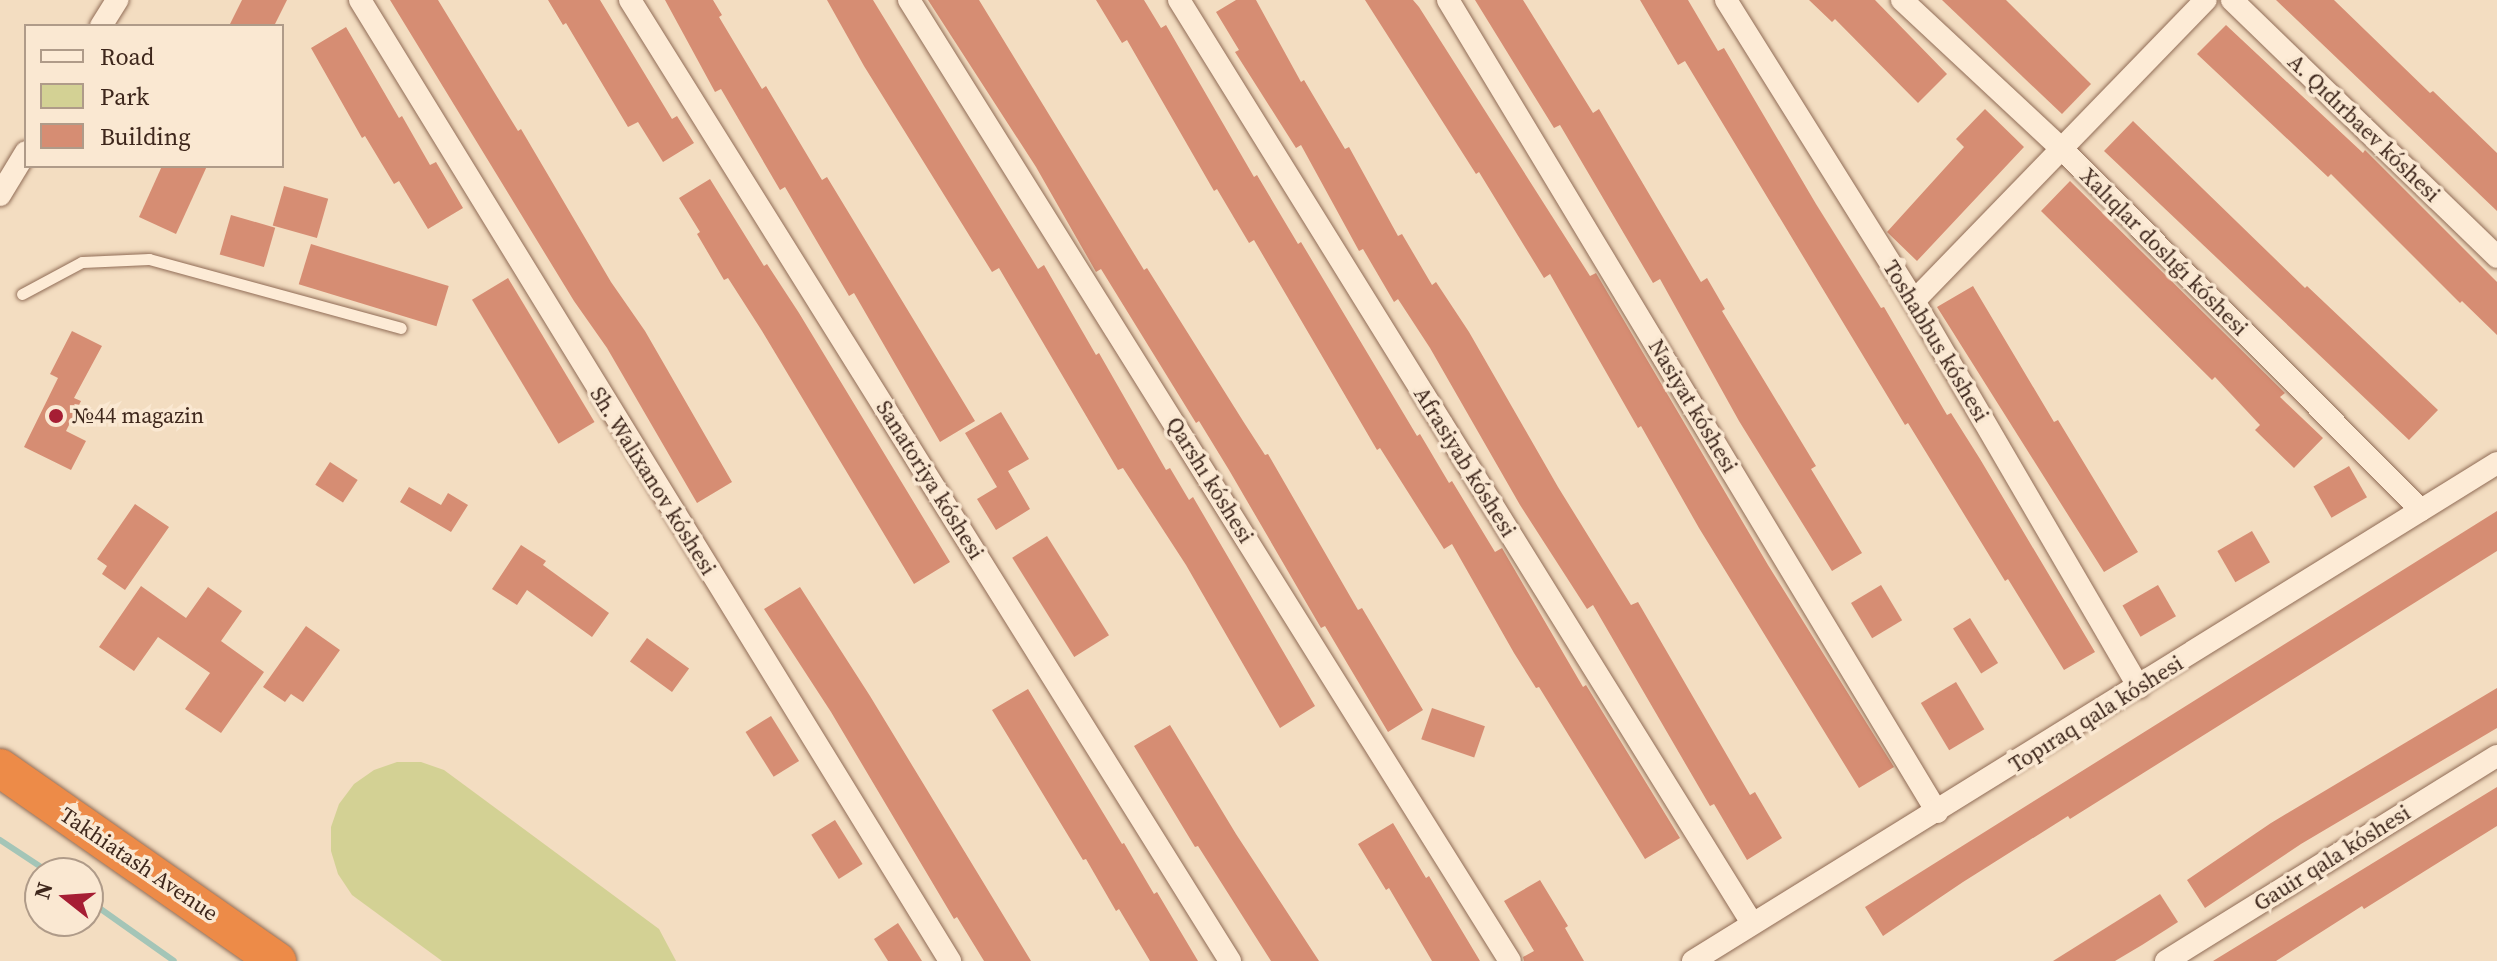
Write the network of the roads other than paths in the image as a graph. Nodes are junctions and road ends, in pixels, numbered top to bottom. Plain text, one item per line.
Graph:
1 (117, 0) edge
2 (360, 0) edge
3 (630, 0) edge
4 (909, 0) edge
5 (1179, 0) edge
6 (1448, 0) edge
7 (1726, 0) edge
8 (1902, 0) edge
9 (2206, 0) edge
10 (2232, 0) edge
11 (102, 24) edge
12 (2062, 149) junction
13 (24, 155) edge
14 (0, 195) edge
15 (2497, 257) edge
16 (22, 294) dead end
17 (1914, 301) junction
18 (401, 328) dead end
19 (2497, 463) edge
20 (2421, 510) junction
21 (2139, 687) junction
22 (2497, 756) edge
23 (0, 768) edge
24 (1937, 812) junction
25 (1752, 923) junction
26 (277, 961) edge
27 (950, 961) edge
28 (1230, 961) edge
29 (1510, 961) edge
30 (1693, 961) edge
31 (2166, 961) edge

1 - 11 street
2 - 27 street, Sh. Walixanov kóshesi
3 - 28 street, Sanatoriya kóshesi
4 - 29 street, Qarshı kóshesi
5 - 25 street, Afrasiyab kóshesi
6 - 24 street, Nasiyat kóshesi
7 - 17 street, Toshabbus kóshesi
8 - 12 street, Xalıqlar doslıǵı kóshesi
9 - 12 street
10 - 15 street, A. Qıdırbaev kóshesi
12 - 17 street
12 - 20 street, Xalıqlar doslıǵı kóshesi
13 - 14 street
16 - 18 lane
17 - 21 street, Toshabbus kóshesi
19 - 20 street, Topıraq qala kóshesi
20 - 21 street, Topıraq qala kóshesi
21 - 24 street, Topıraq qala kóshesi
22 - 31 street, Gauir qala kóshesi
23 - 26 highway, Takhiatash Avenue
24 - 25 street, Topıraq qala kóshesi
25 - 30 street, Topıraq qala kóshesi

